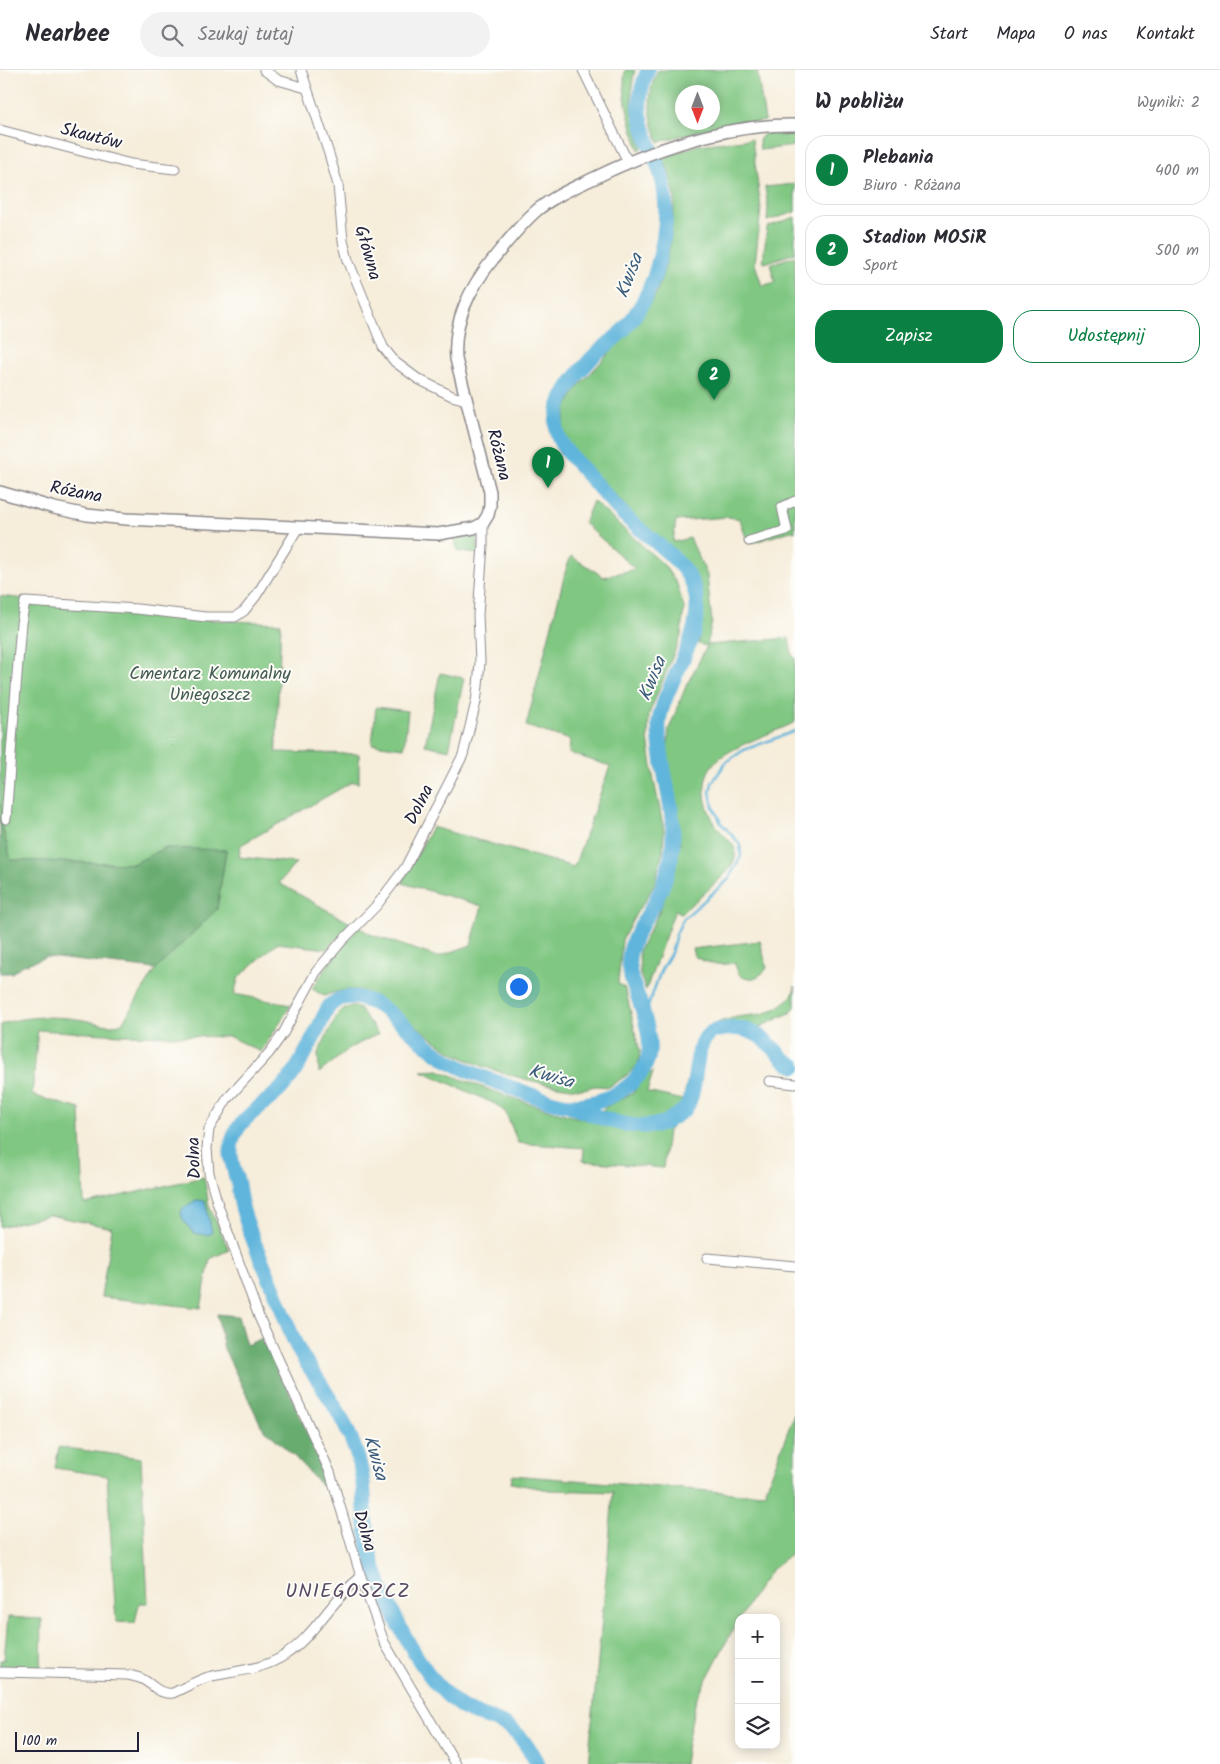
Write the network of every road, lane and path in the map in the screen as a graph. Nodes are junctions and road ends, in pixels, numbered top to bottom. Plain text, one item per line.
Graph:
1 (264, 70) edge
2 (301, 70) edge
3 (583, 70) edge
4 (306, 88) junction
5 (795, 125) edge
6 (0, 130) edge
7 (633, 160) junction
8 (175, 169) dead end
9 (466, 400) junction
10 (0, 492) edge
11 (795, 501) edge
12 (483, 523) junction
13 (298, 528) junction
14 (749, 541) dead end
15 (6, 819) dead end
16 (769, 1081) dead end
17 (795, 1084) edge
18 (708, 1258) dead end
19 (795, 1266) edge
20 (361, 1577) junction
21 (0, 1672) edge
22 (456, 1764) edge

1 - 4 street
2 - 4 street, Główna
3 - 7 street
4 - 9 street, Główna
5 - 7 street, Różana
6 - 8 street, Skautów
7 - 9 street, Różana
9 - 12 street, Różana
10 - 13 street, Różana
11 - 14 street
12 - 13 street, Różana
12 - 20 street, Dolna
13 - 15 street
16 - 17 street
18 - 19 street
20 - 21 street
20 - 22 street, Dolna

